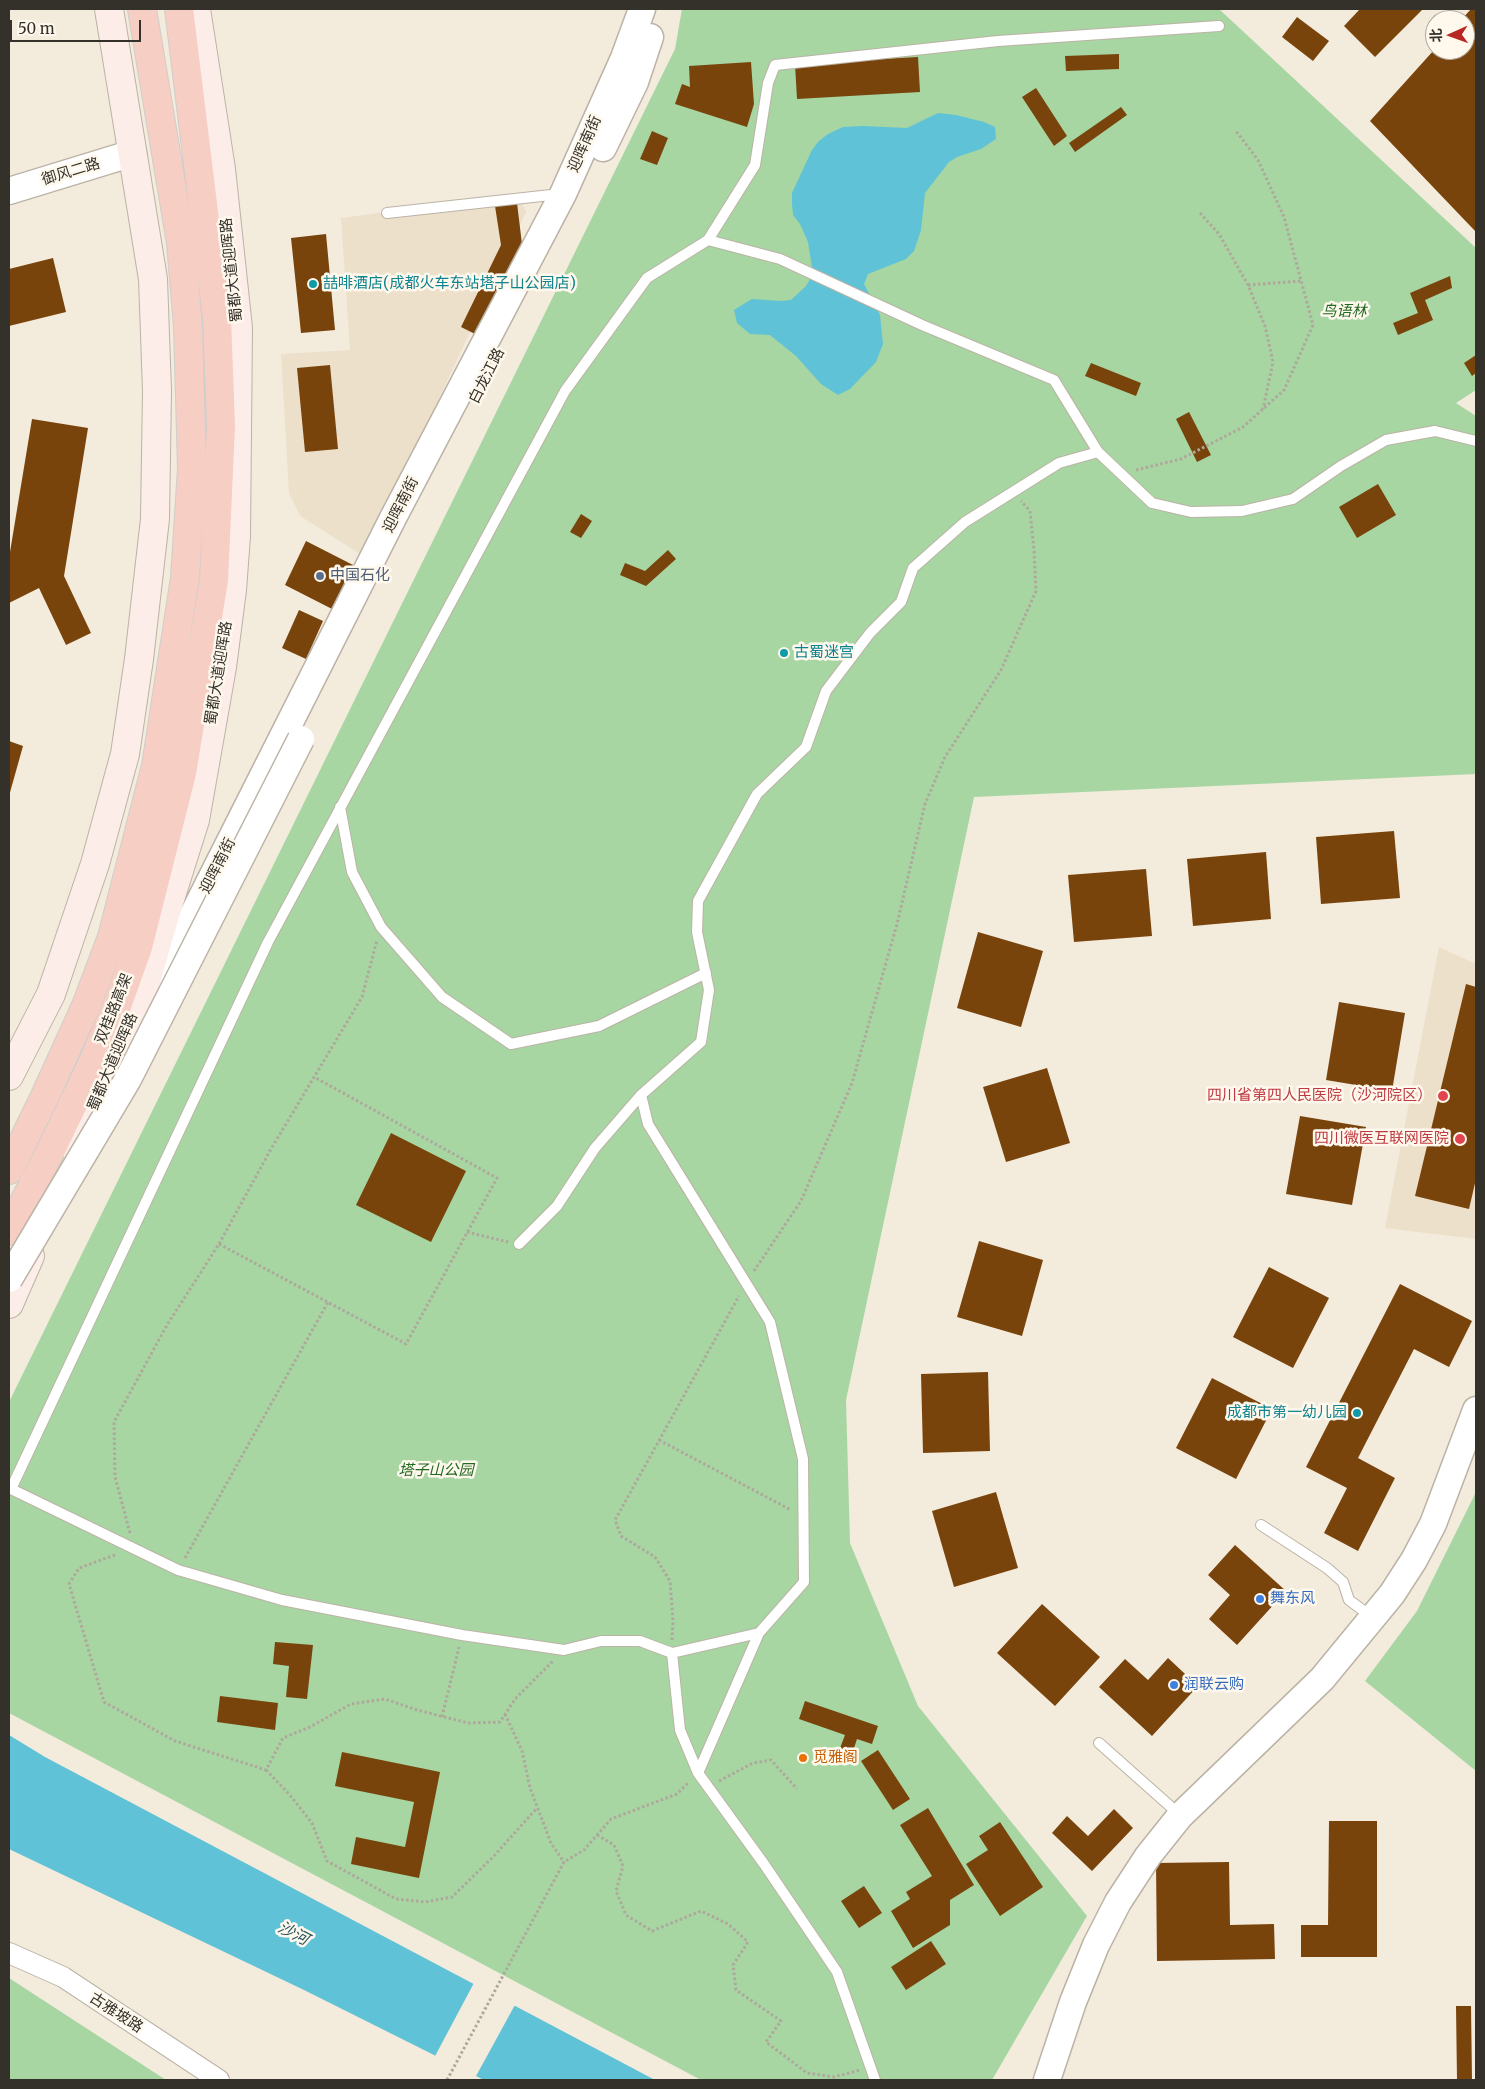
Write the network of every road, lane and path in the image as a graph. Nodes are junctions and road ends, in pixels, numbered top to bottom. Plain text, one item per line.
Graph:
1 (109, 9) edge
2 (142, 9) edge
3 (179, 9) edge
4 (187, 9) edge
5 (196, 9) edge
6 (642, 9) edge
7 (660, 9) edge
8 (1219, 26) dead end
9 (149, 56) junction
10 (210, 102) junction
11 (1236, 132) dead end
12 (133, 153) junction
13 (9, 191) edge
14 (563, 194) junction
15 (387, 213) dead end
16 (1200, 213) dead end
17 (708, 240) junction
18 (152, 279) junction
19 (1301, 281) junction
20 (1248, 285) junction
21 (1263, 409) junction
22 (1476, 441) edge
23 (1098, 452) junction
24 (238, 470) junction
25 (1120, 474) junction
26 (1014, 493) junction
27 (215, 570) junction
28 (169, 770) junction
29 (340, 807) junction
30 (381, 927) junction
31 (706, 972) junction
32 (143, 992) junction
33 (9, 1076) edge
34 (314, 1077) junction
35 (641, 1096) junction
36 (9, 1170) edge
37 (9, 1232) edge
38 (467, 1232) junction
39 (219, 1244) junction
40 (519, 1244) joint
41 (9, 1279) edge
42 (746, 1283) junction
43 (328, 1302) junction
44 (9, 1304) edge
45 (1476, 1410) edge
46 (659, 1440) junction
47 (10, 1488) edge
48 (804, 1517) junction
49 (1261, 1525) dead end
50 (134, 1548) junction
51 (178, 1570) junction
52 (1373, 1617) junction
53 (760, 1634) junction
54 (462, 1635) junction
55 (564, 1650) junction
56 (672, 1653) junction
57 (505, 1714) junction
58 (442, 1716) junction
59 (1099, 1743) dead end
60 (266, 1770) junction
61 (698, 1773) junction
62 (708, 1787) junction
63 (796, 1789) dead end
64 (537, 1808) junction
65 (1180, 1816) junction
66 (597, 1835) junction
67 (564, 1862) junction
68 (9, 1954) edge
69 (868, 2061) junction
70 (219, 2080) edge
71 (448, 2080) edge
72 (875, 2080) edge
73 (1047, 2080) edge

1 - 12 main road
2 - 9 highway
3 - 27 highway, 蜀都大道迎晖路
4 - 10 main road
5 - 10 main road, 蜀都大道迎晖路
6 - 14 street, 迎晖南街
7 - 41 street, 白龙江路, bridge
8 - 17 lane
9 - 18 main road
9 - 28 highway
10 - 24 main road, 蜀都大道迎晖路
11 - 19 path
12 - 13 street, 御风二路
12 - 18 main road
14 - 15 lane
14 - 32 street, 迎晖南街
16 - 20 path
17 - 23 lane
17 - 29 lane
18 - 33 main road
19 - 20 path
19 - 21 path
20 - 21 path
21 - 25 path
22 - 25 lane
23 - 25 lane
23 - 26 lane
24 - 27 main road
24 - 32 main road, 蜀都大道迎晖路
26 - 31 lane
26 - 42 path
27 - 28 highway, 蜀都大道迎晖路
28 - 36 highway, 双桂路高架
28 - 37 highway, 双桂路高架
29 - 30 lane
29 - 47 lane
30 - 31 lane
30 - 34 path
31 - 35 lane
32 - 44 main road, 蜀都大道迎晖路
34 - 38 path
34 - 39 path
35 - 40 lane
35 - 42 lane
38 - 40 path
38 - 43 path
39 - 43 path
39 - 50 path
42 - 46 path
42 - 48 lane
43 - 51 path
45 - 52 street
46 - 48 path
46 - 56 path
47 - 50 lane
48 - 53 lane
49 - 52 lane
50 - 51 lane
50 - 60 path
51 - 54 lane
52 - 65 street
53 - 56 lane
53 - 61 lane
54 - 55 lane
54 - 58 path
55 - 56 lane
55 - 57 path
56 - 61 lane
57 - 58 path
57 - 64 path
58 - 60 path
59 - 65 lane
60 - 64 path
61 - 62 lane
61 - 66 path
62 - 63 path
62 - 69 lane
64 - 67 path
65 - 73 street
66 - 67 path
66 - 69 path
67 - 71 path
68 - 70 street, 古雅坡路
69 - 72 lane

